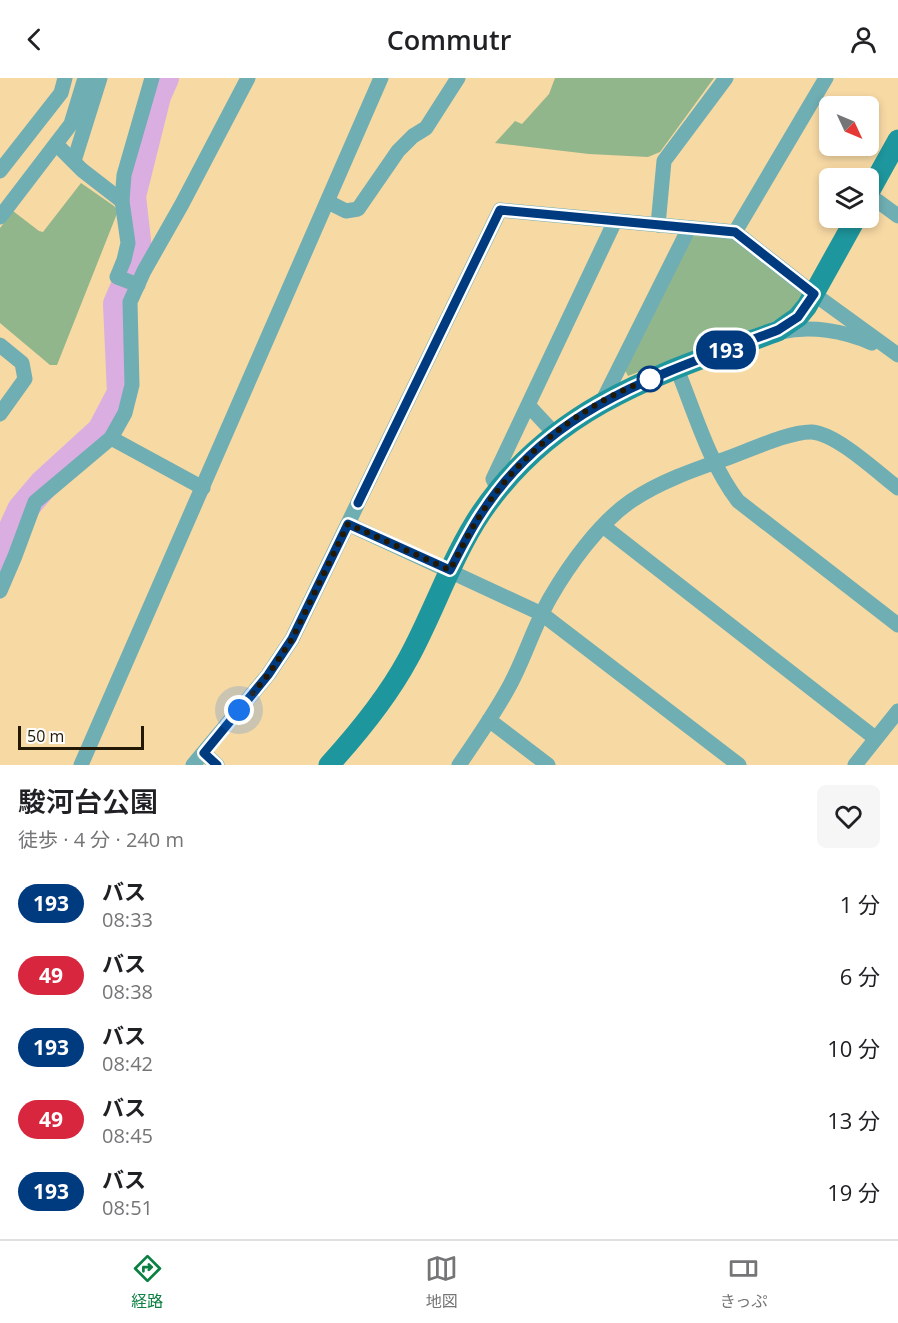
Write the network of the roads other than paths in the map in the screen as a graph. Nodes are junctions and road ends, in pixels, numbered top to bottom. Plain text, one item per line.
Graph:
1 (65, 78) edge
2 (85, 78) edge
3 (100, 78) edge
4 (152, 78) edge
5 (248, 78) edge
6 (381, 78) edge
7 (458, 78) edge
8 (726, 78) edge
9 (826, 78) edge
10 (898, 140) edge
11 (56, 144) junction
12 (74, 161) junction
13 (0, 171) edge
14 (879, 174) edge
15 (122, 201) junction
16 (328, 202) junction
17 (879, 202) edge
18 (898, 216) edge
19 (0, 217) edge
20 (615, 221) junction
21 (657, 225) junction
22 (689, 228) junction
23 (850, 228) edge
24 (735, 232) junction
25 (134, 273) junction
26 (814, 294) junction
27 (763, 336) junction
28 (0, 345) edge
29 (898, 356) edge
30 (677, 369) junction
31 (602, 402) junction
32 (529, 406) junction
33 (0, 414) edge
34 (554, 433) junction
35 (111, 438) junction
36 (715, 462) junction
37 (202, 488) junction
38 (898, 488) edge
39 (498, 490) junction
40 (348, 524) junction
41 (603, 526) junction
42 (450, 570) junction
43 (0, 591) edge
44 (542, 614) junction
45 (898, 624) edge
46 (898, 711) edge
47 (489, 720) junction
48 (875, 738) junction
49 (204, 753) junction
50 (81, 765) edge
51 (193, 765) edge
52 (217, 765) edge
53 (329, 765) edge
54 (459, 765) edge
55 (548, 765) edge
56 (739, 765) edge
57 (855, 765) edge

1 - 13 street
2 - 11 street
3 - 12 street
4 - 15 street
5 - 25 street
6 - 16 street
7 - 16 street
8 - 21 street
9 - 24 street
10 - 14 street
11 - 12 street
11 - 19 street
12 - 15 street
15 - 25 street
16 - 37 street
17 - 18 street
20 - 21 street
20 - 32 street
20 - 40 street
21 - 22 street
22 - 24 street
22 - 31 street
23 - 26 street
24 - 26 street
25 - 35 street
26 - 27 street
26 - 29 street
27 - 29 street
27 - 30 street
28 - 33 street
30 - 31 street
30 - 36 street
31 - 34 street
32 - 34 street
32 - 39 street
34 - 39 street
35 - 37 street
35 - 43 street
36 - 38 street
36 - 41 street
36 - 45 street
37 - 50 street
39 - 42 street
40 - 42 street
40 - 49 street
41 - 44 street
41 - 48 street
42 - 44 street
42 - 53 street
44 - 47 street
44 - 56 street
46 - 48 street
47 - 54 street
47 - 55 street
48 - 57 street
49 - 51 street
49 - 52 street

